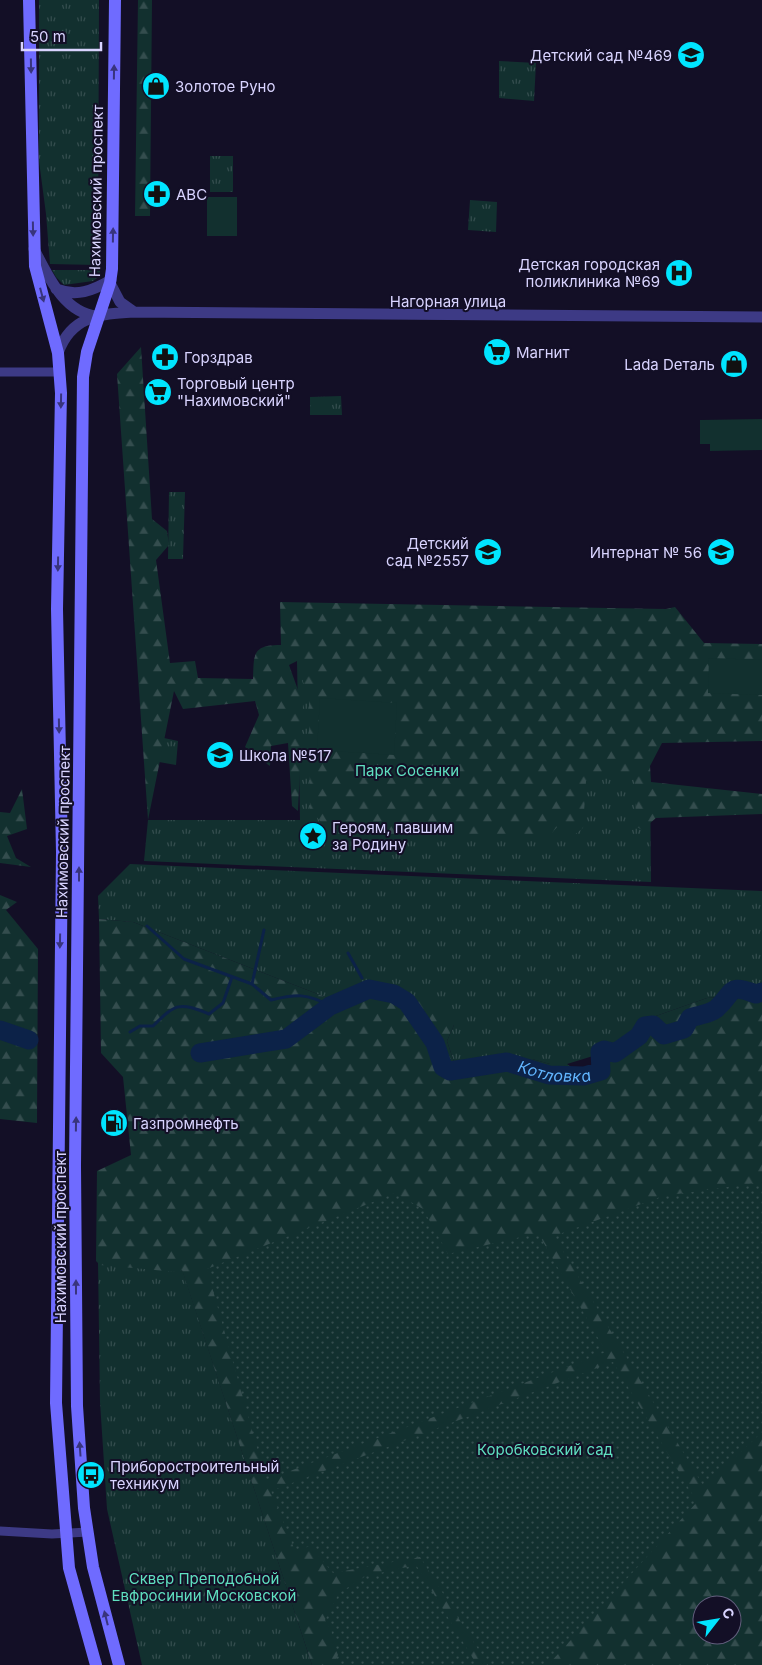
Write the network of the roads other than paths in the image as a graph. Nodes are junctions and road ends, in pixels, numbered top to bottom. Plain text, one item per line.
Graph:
1 (30, 0) edge
2 (115, 0) edge
3 (34, 248) junction
4 (111, 282) junction
5 (56, 289) junction
6 (134, 312) junction
7 (98, 316) junction
8 (762, 317) edge
9 (58, 352) junction
10 (86, 360) junction
11 (0, 372) edge
12 (60, 372) junction
13 (0, 1531) edge
14 (88, 1532) junction
15 (66, 1534) junction
16 (96, 1665) edge
17 (119, 1665) edge

1 -> 3 main road, Нахимовский проспект
4 -> 2 main road, Нахимовский проспект
3 - 5 street, Нахимовский проспект
3 -> 9 main road, Нахимовский проспект
4 - 5 street
4 - 6 street
4 - 7 main road, Нахимовский проспект
5 - 7 street, Нагорная улица
6 - 7 street, Нагорная улица
6 - 8 street, Нагорная улица
6 - 10 street
7 - 9 street, Нагорная улица
7 - 10 main road, Нахимовский проспект
9 - 12 main road, Нахимовский проспект
14 -> 10 main road, Нахимовский проспект
11 - 12 street
12 -> 15 main road, Нахимовский проспект
13 - 15 street
14 - 15 street
17 -> 14 main road, Нахимовский проспект
15 - 16 main road, Нахимовский проспект

